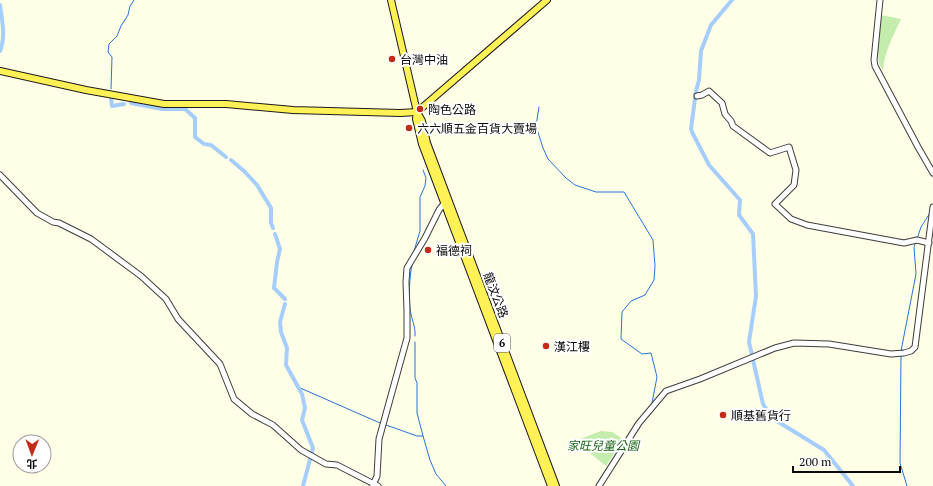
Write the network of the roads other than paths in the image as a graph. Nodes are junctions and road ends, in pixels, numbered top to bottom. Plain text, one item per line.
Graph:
1 (391, 0) edge
2 (546, 0) edge
3 (880, 0) edge
4 (0, 71) edge
5 (697, 96) dead end
6 (417, 112) junction
7 (933, 173) edge
8 (0, 175) edge
9 (446, 201) junction
10 (933, 207) edge
11 (929, 243) junction
12 (534, 434) junction
13 (375, 485) edge
14 (551, 486) edge
15 (556, 486) edge
16 (600, 486) edge

1 - 6 main road, 龍汶公路 / 6
2 - 6 main road
3 - 7 street
4 - 6 main road
5 - 11 street
6 - 9 main road, 龍汶公路 / 6
8 - 13 street
9 - 12 main road, 龍汶公路 / 6
9 - 13 street
10 - 11 street
11 - 16 street
12 - 14 main road, 龍汶公路 / 6
12 - 15 main road, 龍汶公路 / 6

